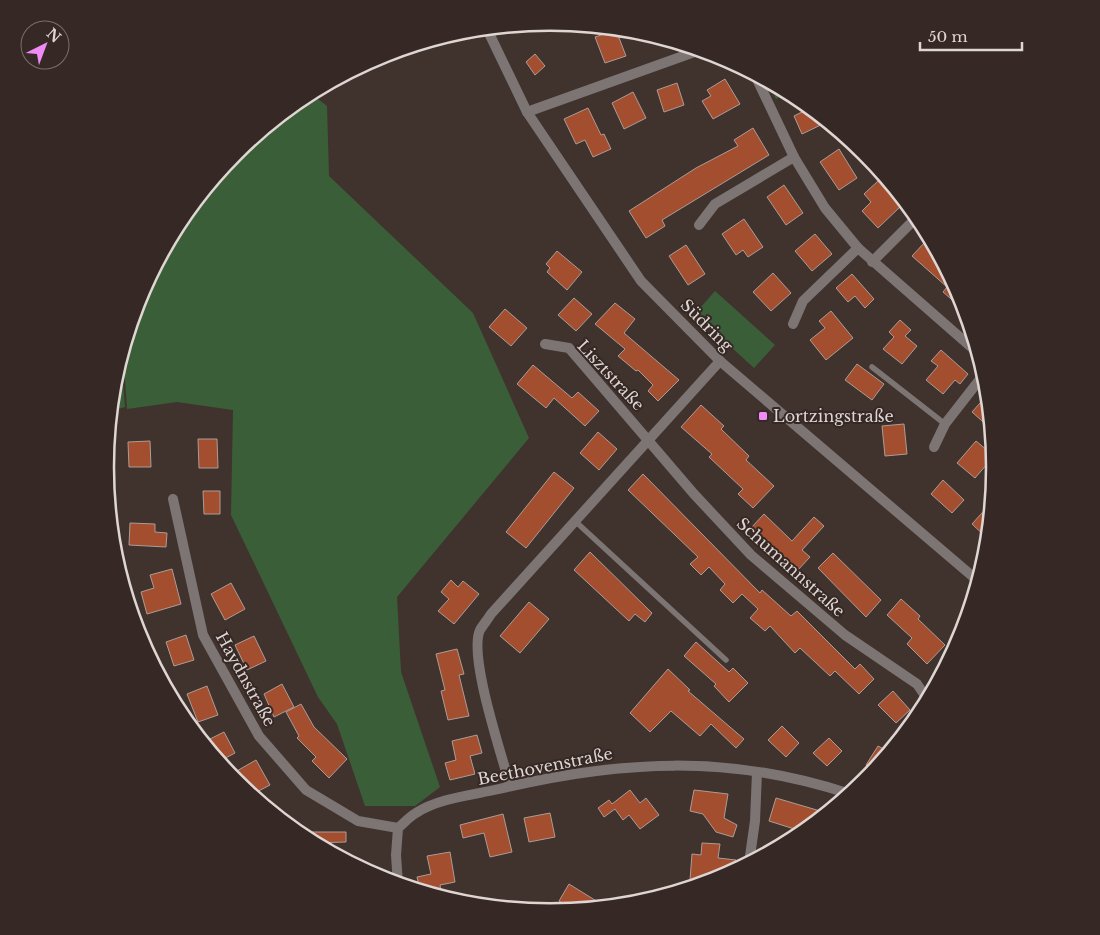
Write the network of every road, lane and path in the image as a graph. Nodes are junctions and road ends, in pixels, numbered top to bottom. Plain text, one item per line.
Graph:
1 (489, 36) edge
2 (689, 54) edge
3 (760, 86) edge
4 (527, 112) junction
5 (794, 157) junction
6 (912, 223) edge
7 (699, 225) dead end
8 (858, 248) junction
9 (872, 262) junction
10 (793, 324) dead end
11 (545, 344) dead end
12 (968, 344) edge
13 (720, 361) junction
14 (872, 368) dead end
15 (978, 382) edge
16 (945, 424) junction
17 (648, 439) junction
18 (934, 447) dead end
19 (173, 499) dead end
20 (575, 521) junction
21 (972, 576) edge
22 (726, 660) dead end
23 (923, 693) edge
24 (757, 772) junction
25 (510, 786) junction
26 (842, 791) edge
27 (398, 828) junction
28 (750, 855) edge
29 (397, 876) edge

1 - 4 street, Südring
2 - 4 street
3 - 5 street
4 - 13 street, Südring
5 - 7 street
5 - 8 street
6 - 9 street
8 - 9 street
8 - 10 street
9 - 12 street
11 - 17 street, Lisztstraße
13 - 17 street
13 - 21 street, Südring
14 - 16 lane
15 - 16 street
16 - 18 street
17 - 20 street
17 - 23 street, Schumannstraße
19 - 27 street, Haydnstraße
20 - 22 lane
20 - 25 street
24 - 25 street, Beethovenstraße
24 - 26 street, Beethovenstraße
24 - 28 street
25 - 27 street, Beethovenstraße
27 - 29 street

